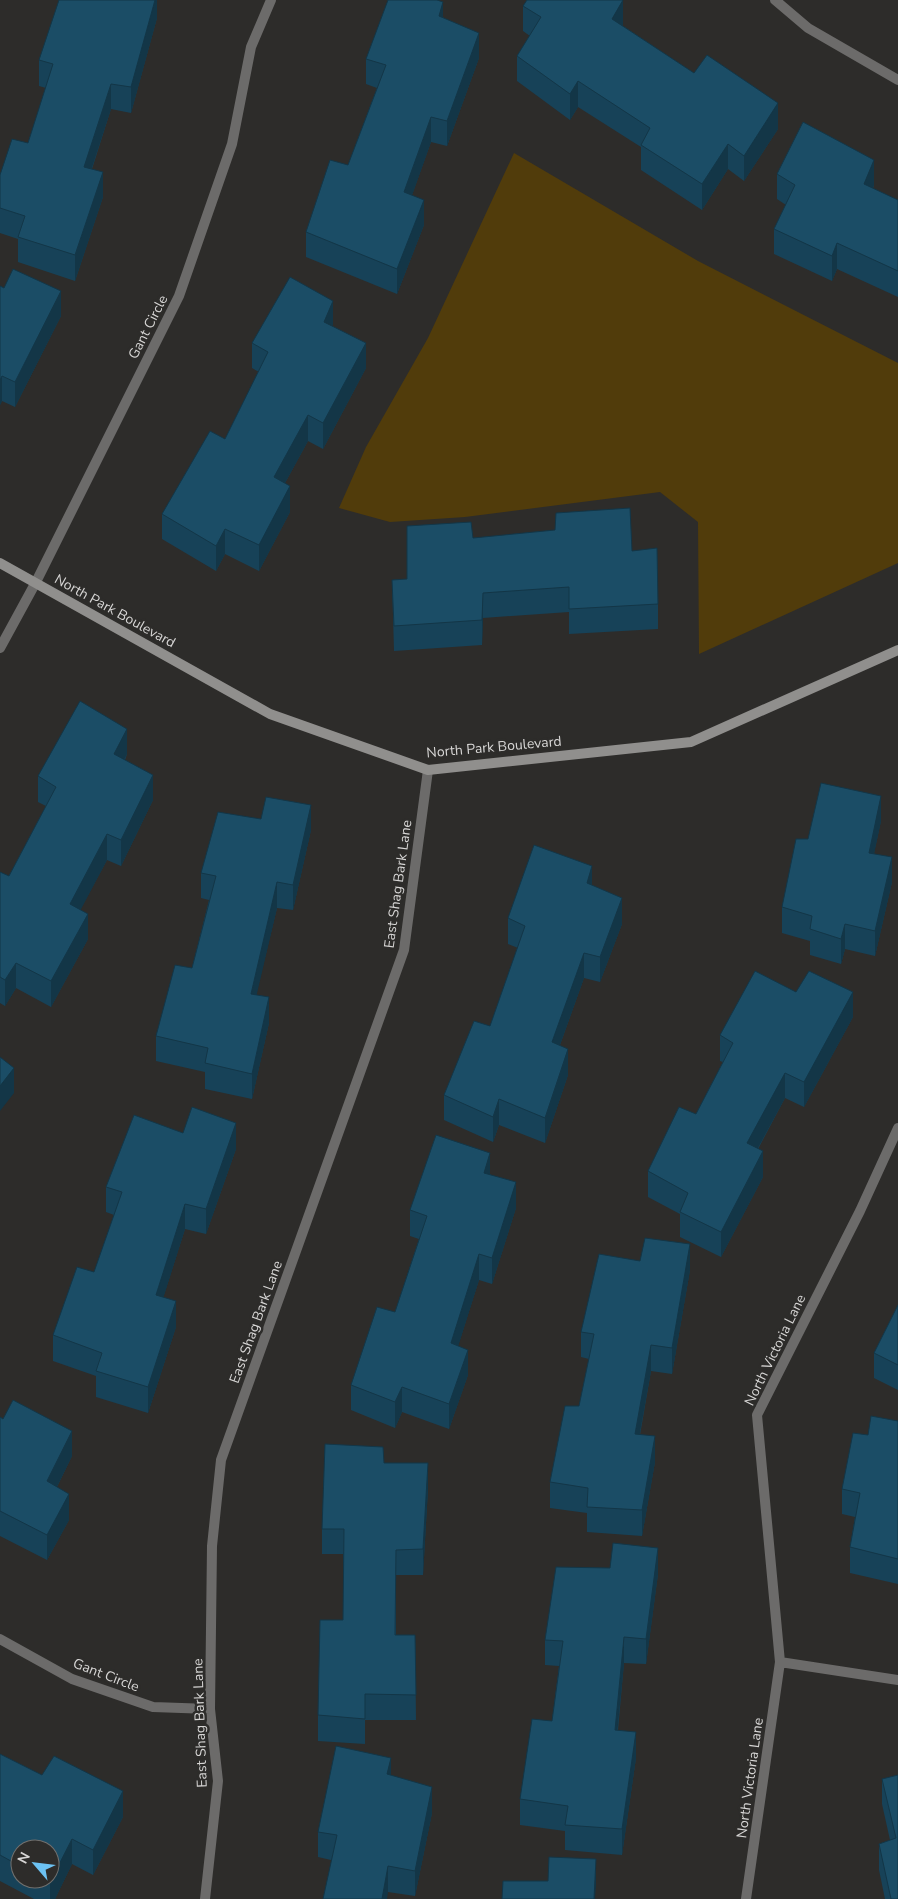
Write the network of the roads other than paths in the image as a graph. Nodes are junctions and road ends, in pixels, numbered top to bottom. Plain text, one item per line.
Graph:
1 (271, 0) edge
2 (775, 0) edge
3 (898, 80) edge
4 (0, 563) edge
5 (36, 582) junction
6 (0, 648) edge
7 (898, 650) edge
8 (428, 770) junction
9 (898, 1128) edge
10 (0, 1640) edge
11 (780, 1662) junction
12 (898, 1680) edge
13 (210, 1709) junction
14 (205, 1899) edge
15 (746, 1899) edge

1 - 5 street, Gant Circle
2 - 3 street
4 - 5 street, North Park Boulevard
5 - 6 street, Gant Circle
5 - 8 street, North Park Boulevard
7 - 8 street, North Park Boulevard
8 - 13 street, East Shag Bark Lane
9 - 11 street, North Victoria Lane
10 - 13 street, Gant Circle
11 - 12 street
11 - 15 street, North Victoria Lane
13 - 14 street, East Shag Bark Lane

